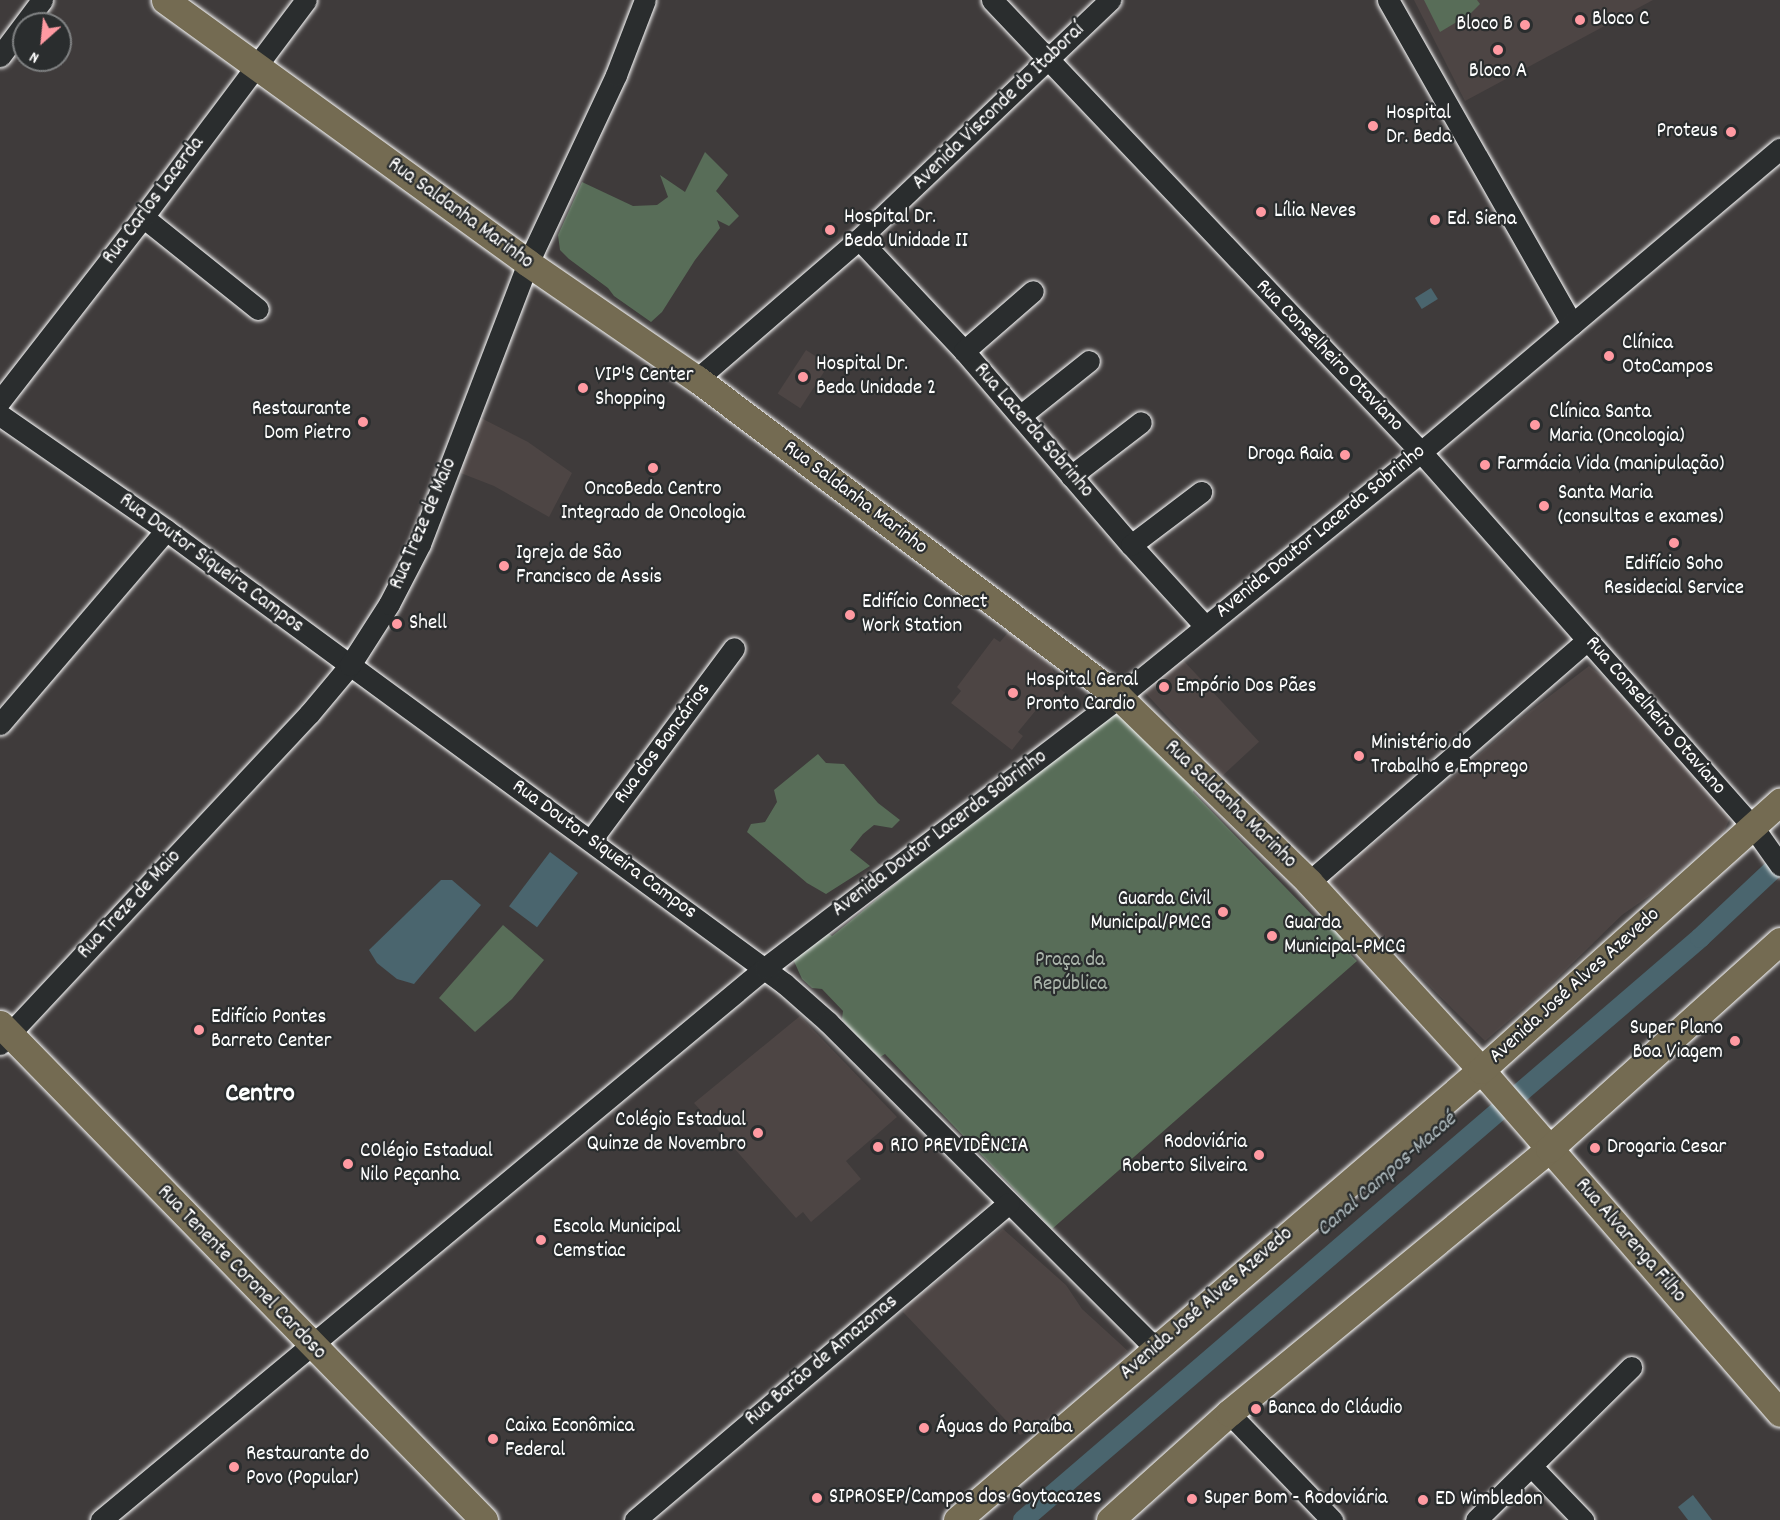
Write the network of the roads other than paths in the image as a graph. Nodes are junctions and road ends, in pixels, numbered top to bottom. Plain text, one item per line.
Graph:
1 (42, 0) edge
2 (165, 0) edge
3 (306, 0) edge
4 (645, 0) edge
5 (992, 0) edge
6 (1110, 0) edge
7 (1388, 0) edge
8 (0, 56) edge
9 (1050, 60) junction
10 (255, 66) junction
11 (1780, 149) edge
12 (143, 217) junction
13 (859, 239) junction
14 (528, 263) junction
15 (1033, 291) dead end
16 (258, 309) dead end
17 (1572, 324) junction
18 (964, 351) junction
19 (1089, 361) dead end
20 (698, 379) junction
21 (0, 401) edge
22 (0, 415) edge
23 (1020, 416) junction
24 (1141, 422) dead end
25 (1421, 452) junction
26 (1071, 476) junction
27 (1201, 492) dead end
28 (166, 530) junction
29 (1131, 545) junction
30 (1204, 625) junction
31 (1587, 640) junction
32 (734, 648) dead end
33 (351, 665) junction
34 (1119, 697) junction
35 (0, 724) edge
36 (1780, 802) edge
37 (1753, 827) junction
38 (591, 840) junction
39 (1776, 858) edge
40 (1309, 882) junction
41 (1780, 940) edge
42 (765, 968) junction
43 (3, 1034) edge
44 (1481, 1070) junction
45 (1549, 1149) junction
46 (1009, 1203) junction
47 (310, 1344) junction
48 (1155, 1348) junction
49 (1631, 1367) dead end
50 (1229, 1413) junction
51 (1780, 1413) edge
52 (1532, 1467) junction
53 (101, 1520) edge
54 (484, 1520) edge
55 (635, 1520) edge
56 (957, 1520) edge
57 (1110, 1520) edge
58 (1332, 1520) edge
59 (1476, 1520) edge
60 (1583, 1520) edge

1 - 8 street
2 - 10 main road, Rua Saldanha Marinho
3 - 10 street, Rua Carlos Lacerda
4 - 14 street, Rua Treze de Maio
5 - 9 street, Rua Conselheiro Otaviano
6 - 9 street, Avenida Visconde do Itaboraí
7 - 17 street
9 - 13 street, Avenida Visconde do Itaboraí
9 - 25 street, Rua Conselheiro Otaviano
10 - 12 street, Rua Carlos Lacerda
10 - 14 main road, Rua Saldanha Marinho
11 - 17 street, Avenida Doutor Lacerda Sobrinho
12 - 16 street
12 - 21 street, Rua Carlos Lacerda
13 - 18 street, Rua Lacerda Sobrinho
13 - 20 street, Avenida Visconde do Itaboraí
14 - 20 main road, Rua Saldanha Marinho
14 - 33 street, Rua Treze de Maio
15 - 18 street
17 - 25 street, Avenida Doutor Lacerda Sobrinho
18 - 23 street, Rua Lacerda Sobrinho
19 - 23 street
20 - 34 main road, Rua Saldanha Marinho
22 - 28 street, Rua Doutor Siqueira Campos
23 - 26 street, Rua Lacerda Sobrinho
24 - 26 street
25 - 30 street, Avenida Doutor Lacerda Sobrinho
25 - 31 street, Rua Conselheiro Otaviano
26 - 29 street, Rua Lacerda Sobrinho
27 - 29 street
28 - 33 street, Rua Doutor Siqueira Campos
28 - 35 street
29 - 30 street, Rua Lacerda Sobrinho
30 - 34 street, Avenida Doutor Lacerda Sobrinho
31 - 37 street, Rua Conselheiro Otaviano
31 - 40 street
32 - 38 street, Rua dos Bancários
33 - 38 street, Rua Doutor Siqueira Campos
33 - 43 street, Rua Treze de Maio
34 - 40 main road, Rua Saldanha Marinho
34 - 42 street, Avenida Doutor Lacerda Sobrinho
36 - 37 main road, Avenida José Alves Azevedo
37 - 39 street, Rua Conselheiro Otaviano
37 - 44 main road, Avenida José Alves Azevedo
38 - 42 street, Rua Doutor Siqueira Campos
40 - 44 main road, Rua Saldanha Marinho
41 - 45 main road
42 - 46 street, Rua Doutor Siqueira Campos
42 - 47 street, Avenida Doutor Lacerda Sobrinho
43 - 47 main road, Rua Tenente Coronel Cardoso
44 - 45 main road, Rua Alvarenga Filho
44 - 48 main road, Avenida José Alves Azevedo
45 - 50 main road
45 - 51 main road, Rua Alvarenga Filho
46 - 48 street, Rua Doutor Siqueira Campos
46 - 55 street, Rua Barão de Amazonas
47 - 53 street, Avenida Doutor Lacerda Sobrinho
47 - 54 main road, Rua Tenente Coronel Cardoso
48 - 56 main road, Avenida José Alves Azevedo
49 - 52 street
50 - 57 main road
50 - 58 street
52 - 59 street
52 - 60 street

